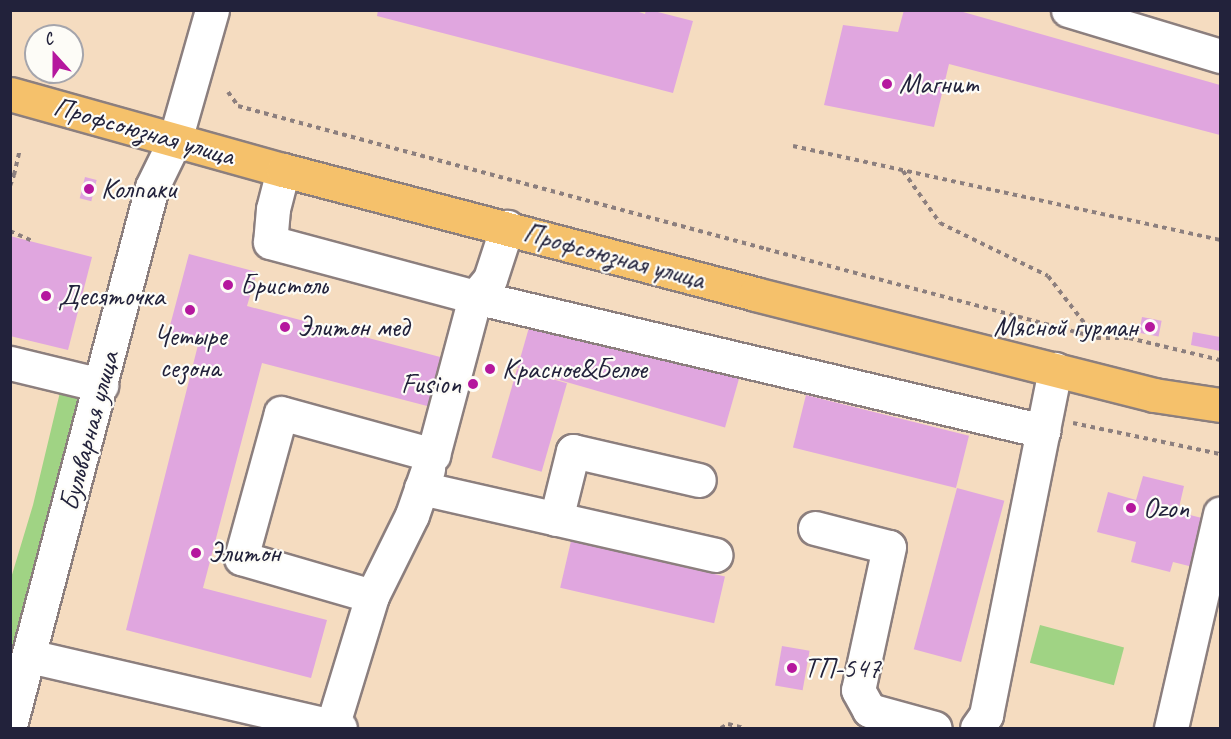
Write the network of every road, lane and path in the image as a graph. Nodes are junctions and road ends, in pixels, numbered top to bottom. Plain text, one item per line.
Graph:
1 (212, 10) edge
2 (1068, 10) edge
3 (1221, 56) edge
4 (228, 92) dead end
5 (10, 94) edge
6 (175, 140) junction
7 (793, 146) dead end
8 (20, 150) dead end
9 (283, 170) junction
10 (903, 170) junction
11 (12, 175) edge
12 (10, 186) edge
13 (507, 227) junction
14 (10, 231) edge
15 (1221, 240) edge
16 (32, 241) dead end
17 (475, 297) junction
18 (1097, 338) junction
19 (1221, 360) edge
20 (10, 363) edge
21 (1054, 369) junction
22 (101, 385) junction
23 (1221, 405) edge
24 (1043, 431) junction
25 (433, 454) junction
26 (699, 480) dead end
27 (421, 488) junction
28 (1221, 514) edge
29 (556, 519) junction
30 (815, 528) dead end
31 (715, 555) dead end
32 (372, 596) junction
33 (29, 656) junction
34 (10, 725) edge
35 (336, 728) edge
36 (721, 729) edge
37 (744, 729) edge
38 (935, 729) edge
39 (977, 729) edge
40 (1171, 729) edge

1 - 6 street, Бульварная улица
2 - 3 street
4 - 18 path
5 - 6 main road, Профсоюзная улица
6 - 9 main road, Профсоюзная улица
6 - 22 street, Бульварная улица
7 - 10 path
8 - 11 path
9 - 13 main road, Профсоюзная улица
9 - 17 street
10 - 15 path
10 - 18 path
11 - 12 path
13 - 17 street
13 - 21 main road, Профсоюзная улица
14 - 16 path
17 - 24 street
17 - 25 street
18 - 19 path
20 - 22 street
21 - 23 main road, Профсоюзная улица
21 - 24 street
22 - 33 street, Бульварная улица
24 - 39 street
25 - 27 street
25 - 32 street
26 - 29 street
27 - 29 street
27 - 32 street
28 - 40 street
29 - 31 street
30 - 38 street
32 - 35 street
33 - 34 street, Бульварная улица
33 - 35 street
36 - 37 path

